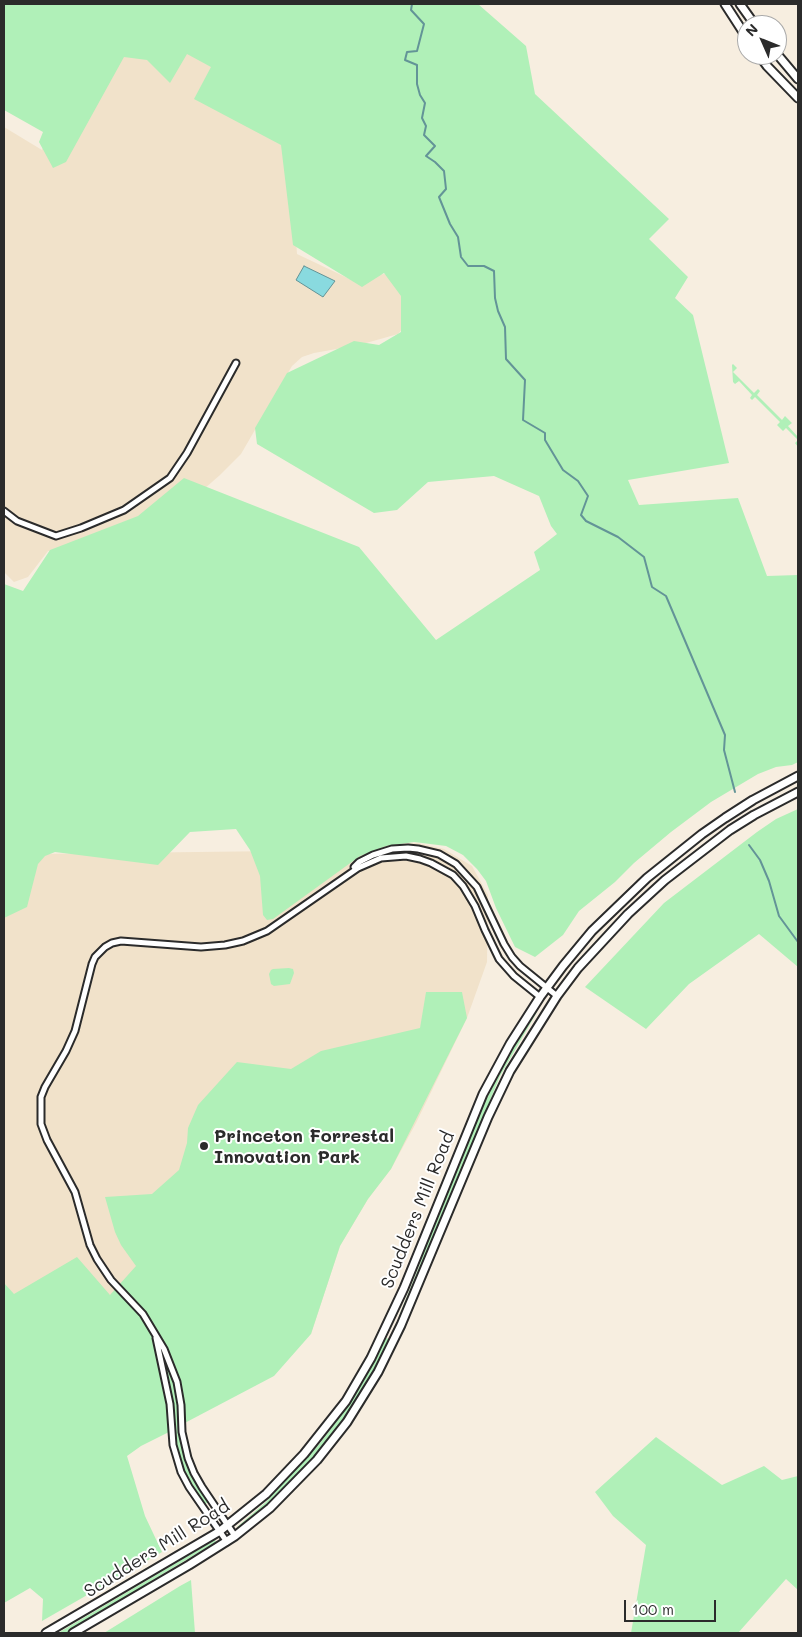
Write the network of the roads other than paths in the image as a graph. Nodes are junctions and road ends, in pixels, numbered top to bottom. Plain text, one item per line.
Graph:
1 (725, 4) edge
2 (740, 4) edge
3 (748, 15) edge
4 (737, 23) edge
5 (766, 65) edge
6 (786, 65) edge
7 (798, 79) edge
8 (798, 98) edge
9 (236, 363) dead end
10 (4, 511) edge
11 (798, 776) edge
12 (798, 792) edge
13 (347, 874) junction
14 (547, 988) junction
15 (558, 996) junction
16 (540, 997) junction
17 (154, 1330) junction
18 (179, 1390) junction
19 (167, 1392) junction
20 (228, 1526) junction
21 (220, 1532) junction
22 (235, 1536) junction
23 (227, 1542) junction
24 (46, 1633) edge
25 (73, 1633) edge

1 - 4 main road
2 - 3 main road
5 - 8 main road
6 - 7 main road
9 - 10 street
11 - 14 main road, Scudders Mill Road
12 - 15 main road, Scudders Mill Road
13 - 14 street
13 - 16 street
13 - 17 street
14 - 15 street
14 - 16 main road, Scudders Mill Road
15 - 22 main road, Scudders Mill Road
16 - 20 main road, Scudders Mill Road
17 - 18 street
17 - 19 street
18 - 19 street
18 - 20 street
19 - 21 street
20 - 21 main road, Scudders Mill Road
20 - 22 street
21 - 23 street
21 - 24 main road, Scudders Mill Road
22 - 23 main road, Scudders Mill Road
23 - 25 main road, Scudders Mill Road

